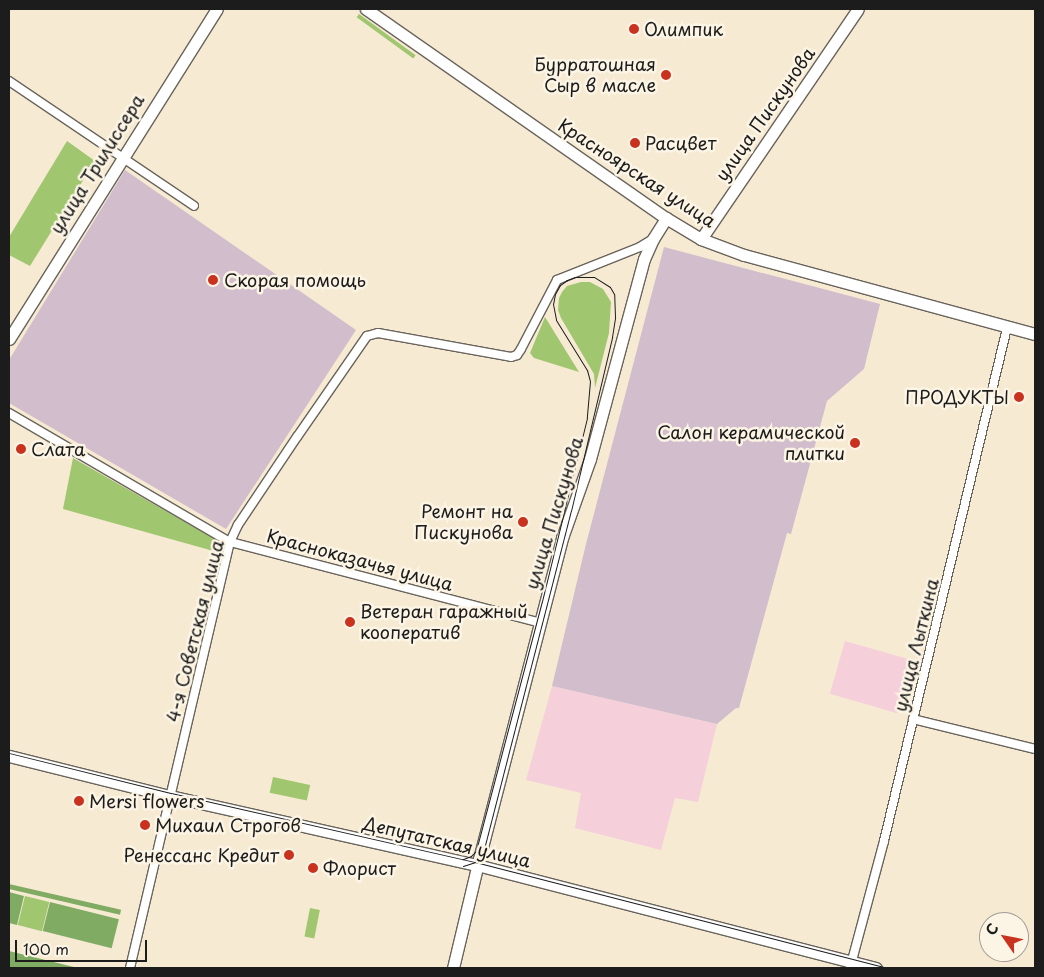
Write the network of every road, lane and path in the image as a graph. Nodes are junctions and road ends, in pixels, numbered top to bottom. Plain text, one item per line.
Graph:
1 (217, 9) edge
2 (366, 9) edge
3 (858, 9) edge
4 (9, 81) edge
5 (122, 156) junction
6 (194, 206) dead end
7 (666, 218) junction
8 (653, 239) junction
9 (701, 239) junction
10 (1007, 328) junction
11 (1035, 334) edge
12 (9, 339) edge
13 (9, 413) edge
14 (230, 542) junction
15 (540, 623) junction
16 (913, 719) junction
17 (1035, 749) edge
18 (9, 756) edge
19 (170, 796) junction
20 (477, 866) junction
21 (851, 965) edge
22 (130, 968) edge
23 (453, 968) edge
24 (876, 968) edge

1 - 5 street, улица Трилиссера
2 - 7 street, Красноярская улица
3 - 9 street, улица Пискунова
4 - 5 street
5 - 6 street
5 - 12 street, улица Трилиссера
7 - 8 street, улица Пискунова
7 - 9 street, Красноярская улица
8 - 14 street, 4-я Советская улица
8 - 15 street, улица Пискунова
9 - 10 street, Красноярская улица
10 - 11 street, Красноярская улица
10 - 16 street, улица Лыткина
13 - 14 street, Красноказачья улица
14 - 15 street, Красноказачья улица
14 - 19 street, 4-я Советская улица
15 - 20 street, улица Пискунова
16 - 17 street
16 - 21 street, улица Лыткина
18 - 19 street, Депутатская улица
19 - 20 street, Депутатская улица
19 - 22 street, 4-я Советская улица
20 - 21 street, Депутатская улица
20 - 23 street, улица Пискунова
21 - 24 street, Депутатская улица

